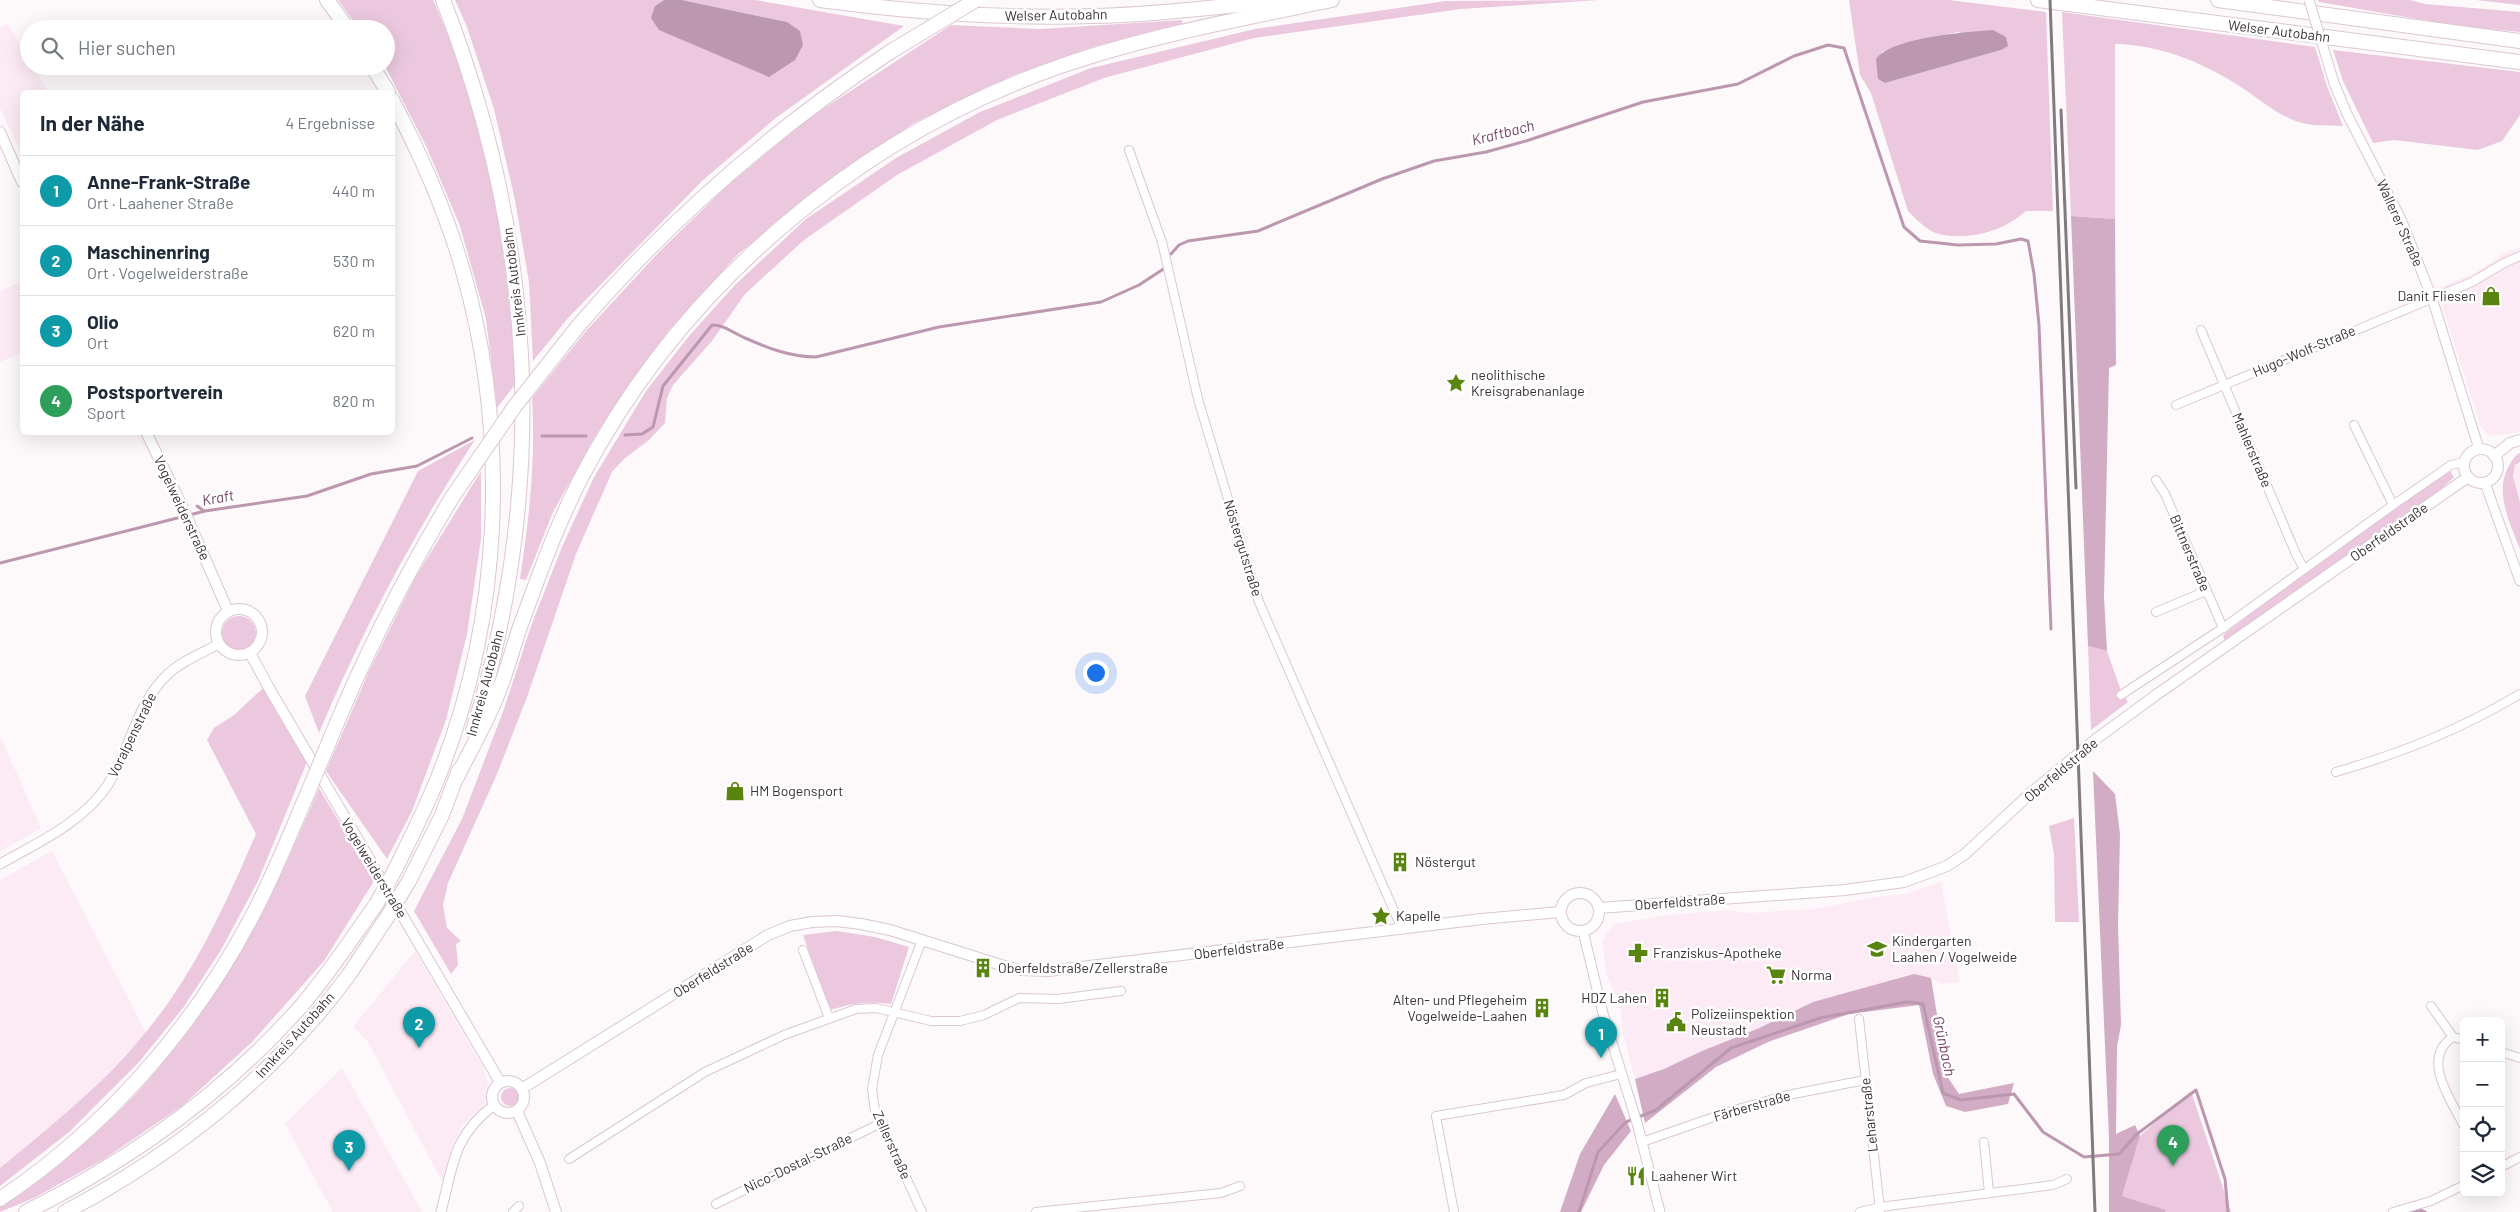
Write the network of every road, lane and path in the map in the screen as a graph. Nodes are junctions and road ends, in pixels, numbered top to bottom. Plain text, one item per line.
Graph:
1 (327, 0) edge
2 (443, 0) edge
3 (820, 0) edge
4 (976, 0) edge
5 (1293, 0) edge
6 (1332, 0) edge
7 (2038, 0) edge
8 (2218, 0) edge
9 (2309, 0) edge
10 (341, 20) edge
11 (2520, 41) edge
12 (2520, 62) edge
13 (378, 75) edge
14 (387, 90) edge
15 (395, 106) edge
16 (0, 132) edge
17 (1129, 150) dead end
18 (20, 177) edge
19 (2520, 256) edge
20 (2432, 298) junction
21 (2201, 330) dead end
22 (2224, 384) junction
23 (2176, 406) dead end
24 (2354, 425) dead end
25 (147, 435) edge
26 (2520, 440) edge
27 (2479, 450) junction
28 (2494, 456) junction
29 (2464, 462) junction
30 (2468, 477) junction
31 (2156, 480) dead end
32 (2485, 482) junction
33 (2393, 505) junction
34 (2304, 569) junction
35 (2520, 581) edge
36 (2206, 591) junction
37 (228, 611) junction
38 (2156, 612) dead end
39 (2223, 628) junction
40 (219, 644) junction
41 (250, 652) junction
42 (2520, 694) edge
43 (2121, 695) dead end
44 (2336, 772) dead end
45 (457, 777) junction
46 (0, 864) edge
47 (1599, 908) junction
48 (1560, 912) junction
49 (1402, 929) junction
50 (1583, 931) junction
51 (922, 940) junction
52 (803, 950) dead end
53 (1121, 991) dead end
54 (2431, 1006) dead end
55 (894, 1012) junction
56 (829, 1018) junction
57 (1859, 1019) dead end
58 (2453, 1037) junction
59 (2460, 1039) edge
60 (2505, 1053) edge
61 (2520, 1058) edge
62 (1621, 1074) junction
63 (1865, 1080) junction
64 (500, 1082) junction
65 (523, 1088) junction
66 (494, 1105) junction
67 (517, 1111) junction
68 (2460, 1118) edge
69 (881, 1123) junction
70 (1642, 1142) junction
71 (1984, 1142) dead end
72 (2520, 1157) edge
73 (569, 1159) dead end
74 (2505, 1165) edge
75 (2067, 1179) dead end
76 (1240, 1186) dead end
77 (2460, 1187) edge
78 (1989, 1192) junction
79 (0, 1199) edge
80 (716, 1204) dead end
81 (519, 1206) dead end
82 (1880, 1209) edge
83 (26, 1212) edge
84 (65, 1212) edge
85 (441, 1212) edge
86 (513, 1212) edge
87 (556, 1212) edge
88 (922, 1212) edge
89 (1036, 1212) edge
90 (1454, 1212) edge
91 (1660, 1212) edge
92 (1860, 1212) edge
93 (2392, 1212) edge

1 - 10 highway
2 - 45 highway, Innkreis Autobahn
3 - 5 highway, Welser Autobahn
4 - 79 highway, bridge
6 - 45 highway
7 - 12 highway, Welser Autobahn
8 - 11 highway, Welser Autobahn
9 - 20 street, Wallerer Straße, bridge
13 - 14 highway
15 - 83 highway, Innkreis Autobahn, bridge
16 - 18 main road
17 - 49 street, Nöstergutstraße
19 - 20 street, Hugo-Wolf-Straße
20 - 22 street, Hugo-Wolf-Straße
20 - 27 street, Wallerer Straße
21 - 22 street, Mahlerstraße
22 - 23 street, Hugo-Wolf-Straße
22 - 34 street, Mahlerstraße
24 - 33 street
25 - 37 main road, Vogelweiderstraße
26 - 28 main road
27 - 28 main road
27 - 29 main road
28 - 32 main road
29 - 30 main road
29 - 33 street, Oberfeldstraße
30 - 32 main road
30 - 47 main road, Oberfeldstraße
31 - 36 street, Bittnerstraße
32 - 35 street
33 - 34 street, Oberfeldstraße
34 - 39 street, Oberfeldstraße
36 - 38 street
36 - 39 street, Bittnerstraße
37 - 40 main road
37 - 41 main road
39 - 43 street, Oberfeldstraße
40 - 41 main road
40 - 46 street, Voralpenstraße
41 - 64 main road, Vogelweiderstraße
42 - 44 street
45 - 84 highway, Innkreis Autobahn, bridge
47 - 48 main road
47 - 50 main road
48 - 49 main road, Oberfeldstraße
48 - 50 main road
49 - 51 main road, Oberfeldstraße
50 - 62 street
51 - 55 street
51 - 65 main road, Oberfeldstraße
52 - 56 street
53 - 55 street
54 - 58 street
55 - 56 street
55 - 69 street, Zellerstraße
56 - 73 street
57 - 63 street, Leharstraße
58 - 59 street
58 - 68 street
60 - 61 street
62 - 70 street
62 - 90 street
63 - 70 street, Färberstraße
63 - 82 street, Leharstraße
64 - 65 main road
64 - 66 main road
65 - 67 main road
66 - 67 main road
66 - 85 street
67 - 87 main road
69 - 80 street, Nico-Dostal-Straße
69 - 88 street, Zellerstraße
70 - 91 street
71 - 78 street
72 - 74 street
75 - 78 street
76 - 89 street
77 - 93 street
78 - 82 street
81 - 86 street
82 - 92 street

